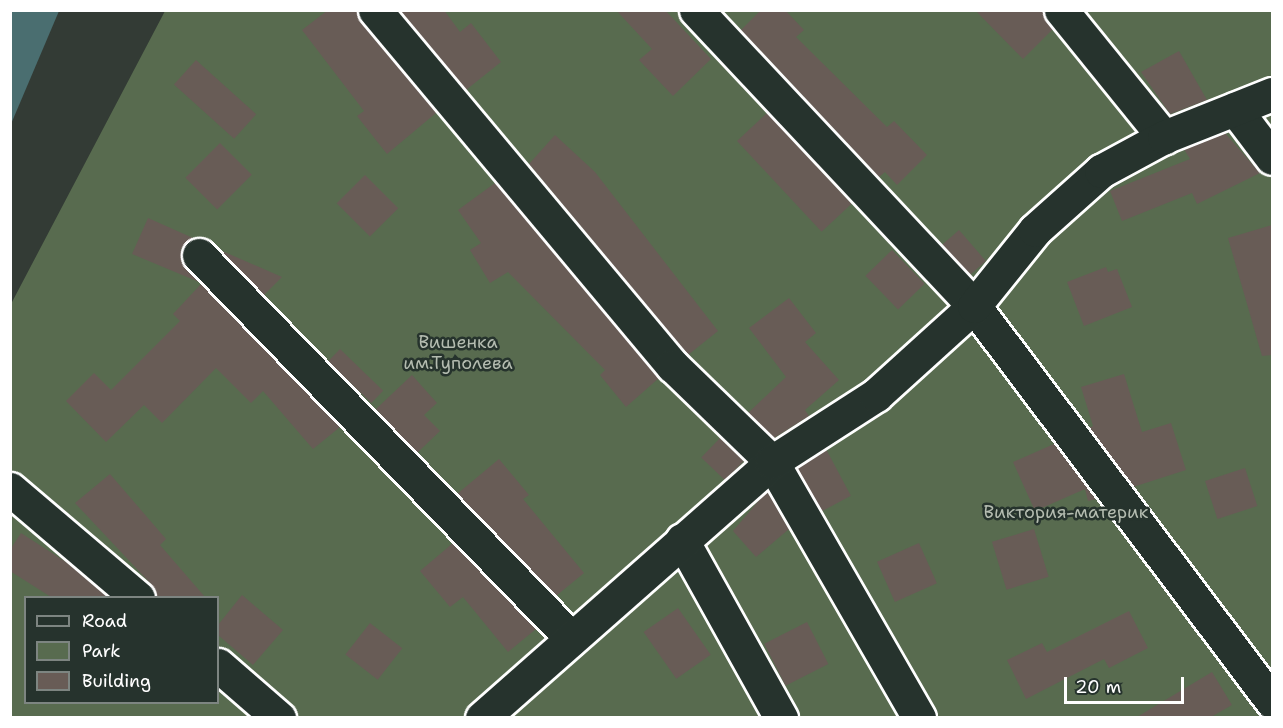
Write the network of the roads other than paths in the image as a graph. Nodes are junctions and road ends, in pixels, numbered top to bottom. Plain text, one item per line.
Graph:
1 (375, 10) edge
2 (696, 10) edge
3 (1061, 10) edge
4 (1272, 94) edge
5 (1235, 109) junction
6 (1164, 137) junction
7 (1272, 158) edge
8 (199, 255) dead end
9 (974, 306) junction
10 (772, 462) junction
11 (10, 489) edge
12 (682, 540) junction
13 (137, 596) edge
14 (572, 639) junction
15 (219, 666) edge
16 (1272, 702) edge
17 (279, 717) edge
18 (482, 717) edge
19 (781, 717) edge
20 (919, 717) edge

1 - 10 lane
2 - 9 lane
3 - 6 lane
4 - 5 lane
5 - 6 lane
5 - 7 lane
6 - 9 lane
8 - 14 lane
9 - 10 lane
9 - 16 lane
10 - 12 lane
10 - 20 lane
11 - 13 lane
12 - 14 lane
12 - 19 lane
14 - 18 lane
15 - 17 lane

